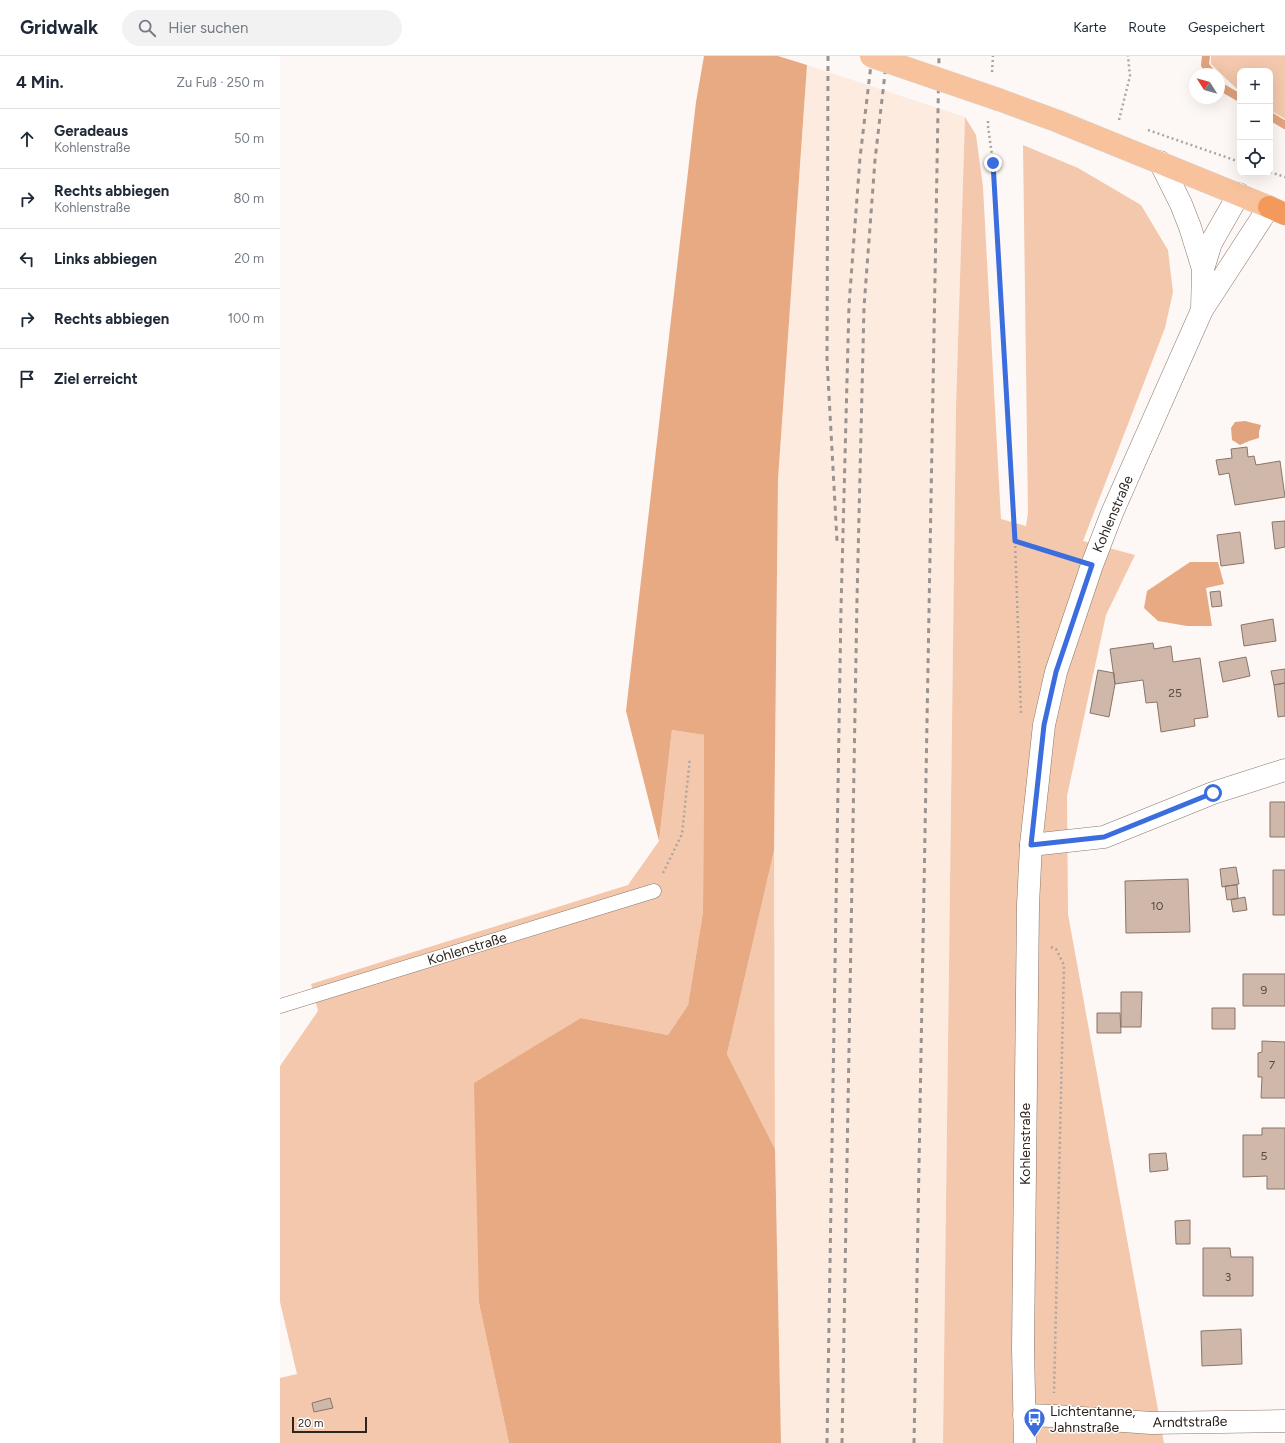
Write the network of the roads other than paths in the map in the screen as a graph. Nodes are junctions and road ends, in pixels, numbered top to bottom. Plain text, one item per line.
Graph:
1 (871, 56) edge
2 (1160, 162) junction
3 (1239, 194) junction
4 (1277, 210) edge
5 (1204, 269) junction
6 (1202, 310) junction
7 (1285, 770) edge
8 (1031, 845) junction
9 (654, 891) road end
10 (280, 1006) edge
11 (1024, 1415) junction
12 (1285, 1421) edge
13 (1025, 1443) edge

1 - 2 main road, bridge
2 - 3 main road
2 - 5 street
3 - 4 main road
3 - 5 street, Kohlenstraße
4 - 6 street, Kohlenstraße
5 - 6 street, Kohlenstraße
6 - 8 street, Kohlenstraße
7 - 8 street
8 - 11 street, Kohlenstraße
9 - 10 lane, Kohlenstraße
11 - 12 street, Arndtstraße
11 - 13 street, Kohlenstraße

